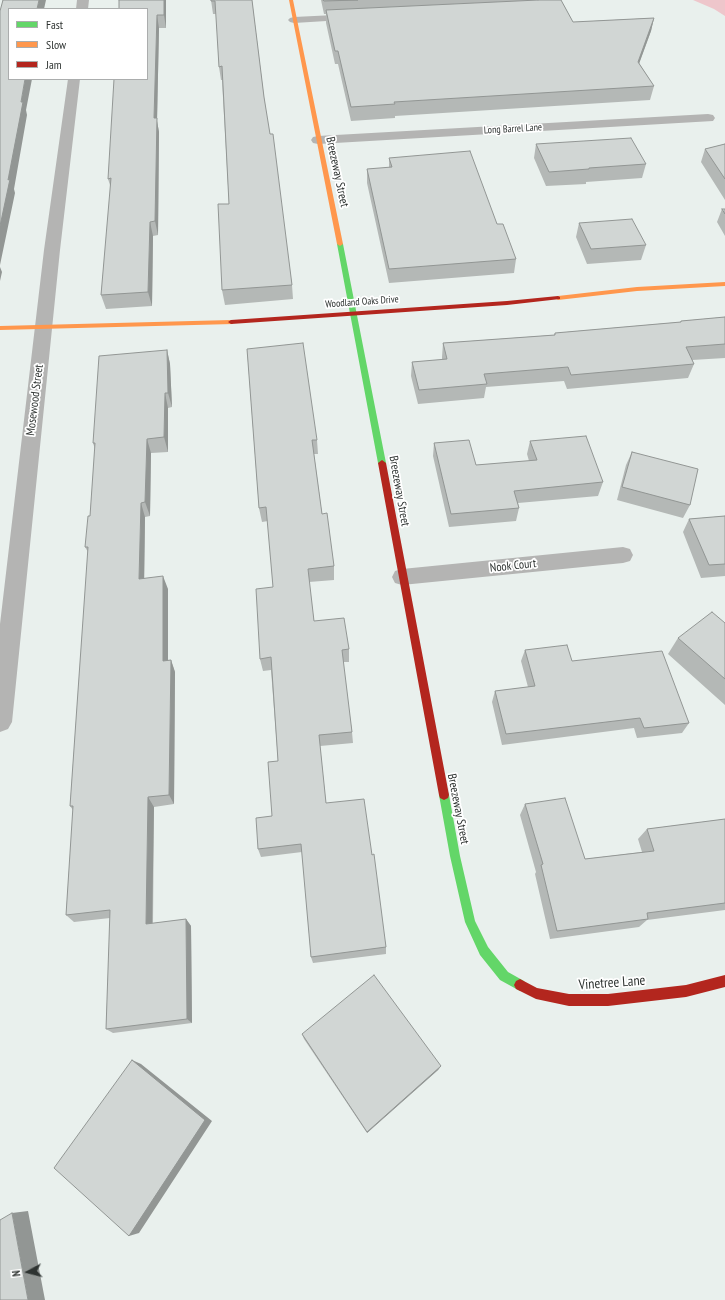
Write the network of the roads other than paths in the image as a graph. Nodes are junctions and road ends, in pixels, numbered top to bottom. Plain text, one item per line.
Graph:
1 (291, 0) edge
2 (366, 17) edge
3 (294, 20) junction
4 (74, 80) edge
5 (708, 118) dead end
6 (318, 140) junction
7 (725, 284) edge
8 (354, 315) junction
9 (44, 327) junction
10 (0, 328) edge
11 (623, 555) dead end
12 (402, 576) junction
13 (0, 722) edge
14 (504, 976) joint
15 (725, 981) edge

1 - 3 street, Breezeway Street
2 - 3 street
3 - 6 street, Breezeway Street
4 - 9 street, Mosewood Street
5 - 6 street, Long Barrel Lane
6 - 8 street, Breezeway Street
7 - 8 street, Woodland Oaks Drive
8 - 9 street, Woodland Oaks Drive
8 - 12 street, Breezeway Street
9 - 10 street, Woodland Oaks Drive
9 - 13 street, Mosewood Street
11 - 12 street, Nook Court
12 - 14 street, Breezeway Street
14 - 15 street, Vinetree Lane

